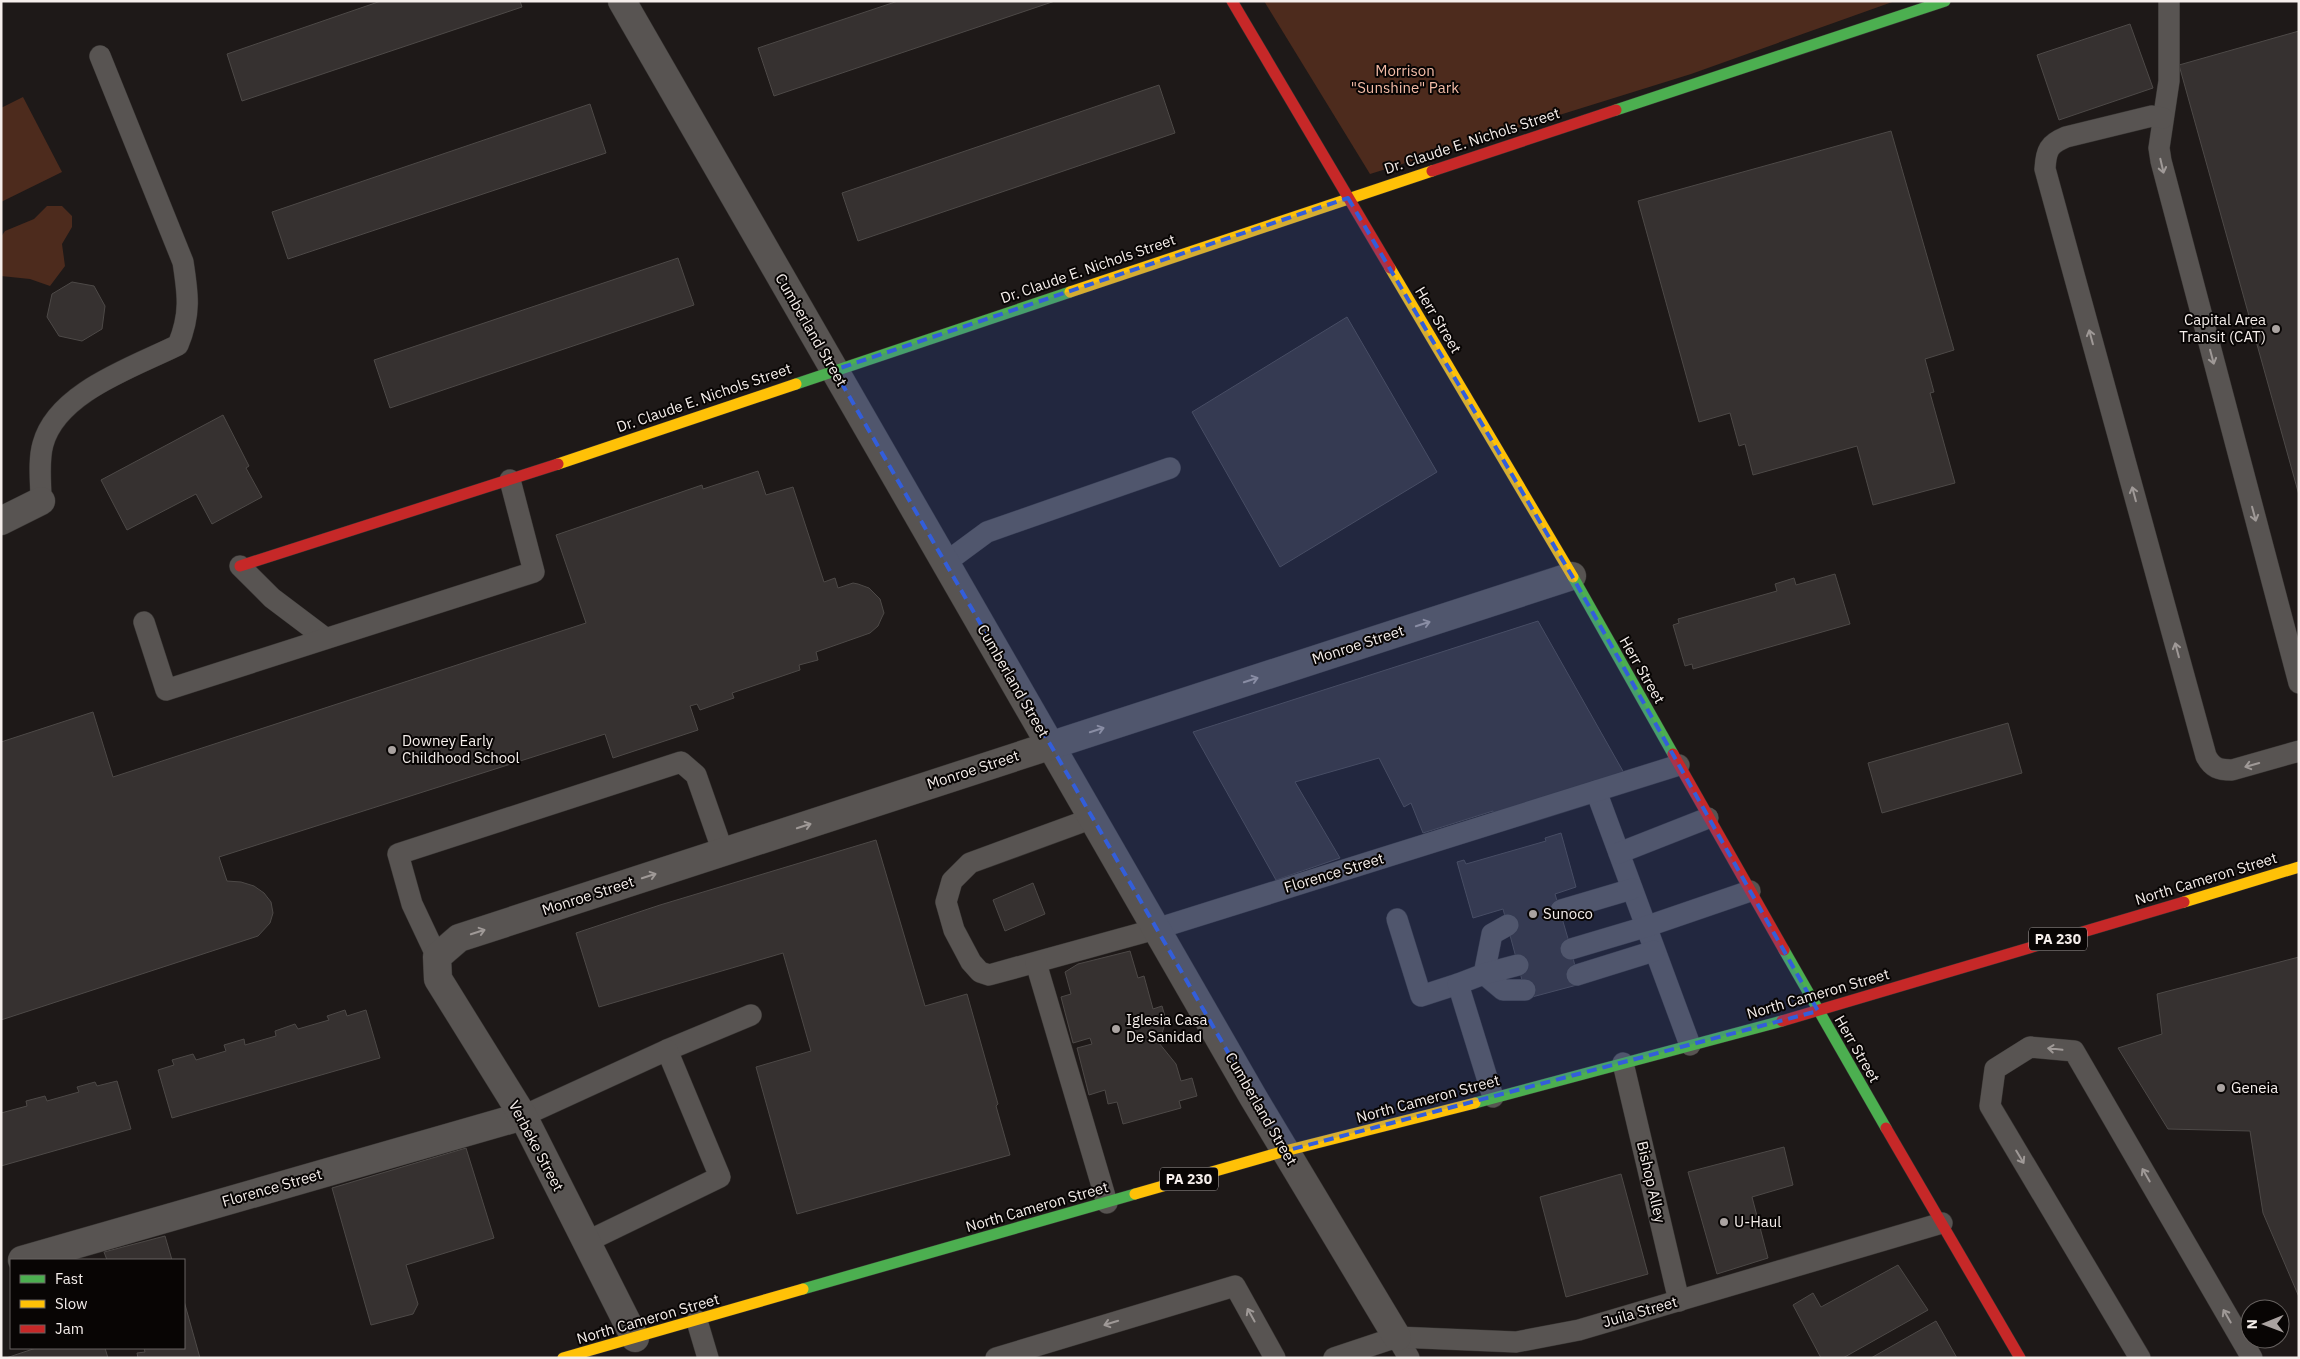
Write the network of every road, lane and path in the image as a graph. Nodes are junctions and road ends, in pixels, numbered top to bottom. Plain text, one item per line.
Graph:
1 (622, 1) edge
2 (1232, 1) edge
3 (1945, 1) edge
4 (2169, 1) edge
5 (100, 56) dead end
6 (2163, 118) junction
7 (1348, 198) junction
8 (834, 370) junction
9 (1170, 468) dead end
10 (510, 480) junction
11 (41, 501) joint
12 (1, 521) edge
13 (945, 563) junction
14 (240, 566) joint
15 (1572, 576) junction
16 (144, 622) dead end
17 (325, 638) junction
18 (2299, 683) edge
19 (1050, 745) junction
20 (2299, 751) edge
21 (1678, 765) junction
22 (1596, 790) junction
23 (1092, 818) junction
24 (1708, 818) junction
25 (723, 852) junction
26 (1619, 853) junction
27 (2299, 867) edge
28 (1632, 889) junction
29 (1750, 891) junction
30 (1561, 910) dead end
31 (1397, 920) dead end
32 (1508, 925) dead end
33 (1645, 927) junction
34 (1156, 929) junction
35 (1571, 949) dead end
36 (1654, 951) junction
37 (437, 957) junction
38 (1036, 963) junction
39 (1518, 965) dead end
40 (1484, 974) junction
41 (1577, 975) dead end
42 (1458, 984) junction
43 (1525, 990) dead end
44 (1818, 1011) junction
45 (751, 1015) dead end
46 (1690, 1045) junction
47 (667, 1050) junction
48 (1623, 1063) junction
49 (1493, 1098) junction
50 (523, 1116) junction
51 (1285, 1152) junction
52 (1107, 1203) junction
53 (1942, 1223) junction
54 (586, 1242) junction
55 (25, 1259) edge
56 (1679, 1301) junction
57 (697, 1321) junction
58 (635, 1338) junction
59 (1403, 1347) edge
60 (563, 1358) edge
61 (708, 1358) edge
62 (996, 1358) edge
63 (1274, 1358) edge
64 (1334, 1358) edge
65 (2020, 1358) edge
66 (2140, 1358) edge
67 (2252, 1358) edge

1 - 8 street, Cumberland Street
2 - 7 main road, Herr Street
3 - 7 main road, Dr. Claude E. Nichols Street
4 - 6 lane
5 - 11 lane
6 -> 18 lane
20 -> 6 lane
7 - 8 main road, Dr. Claude E. Nichols Street
7 - 15 main road, Herr Street
8 - 10 main road, Dr. Claude E. Nichols Street
8 - 13 street, Cumberland Street
9 - 13 lane
10 - 14 main road, Dr. Claude E. Nichols Street
10 - 17 lane
11 - 12 street
13 - 19 street, Cumberland Street
14 - 17 lane
19 -> 15 street, Monroe Street
15 - 21 main road, Herr Street
16 - 17 lane
19 - 23 street, Cumberland Street
25 -> 19 street, Monroe Street
21 - 22 lane, Florence Street
21 - 24 main road, Herr Street
22 - 26 lane
22 - 34 lane, Florence Street
23 - 34 street, Cumberland Street
23 - 38 lane, Florence Street
24 - 26 lane
24 - 29 main road, Herr Street
37 -> 25 street, Monroe Street
25 - 37 lane
26 - 28 lane
27 - 44 main road, North Cameron Street / PA 230
28 - 30 lane
28 - 33 lane
29 - 33 lane
29 - 44 main road, Herr Street
31 - 42 lane
32 - 40 lane
33 - 35 lane
33 - 36 lane
34 - 38 lane, Florence Street
34 - 51 street, Cumberland Street
36 - 41 lane
36 - 46 lane
37 - 50 street, Verbeke Street
38 - 52 lane
39 - 40 lane
40 - 42 lane
40 - 43 lane
42 - 49 lane
44 - 46 main road, North Cameron Street / PA 230
44 - 53 main road, Herr Street
45 - 47 lane
46 - 48 main road, North Cameron Street / PA 230
47 - 50 lane
47 - 54 lane
48 - 49 main road, North Cameron Street / PA 230
48 - 56 lane, Bishop Alley
49 - 51 main road, North Cameron Street / PA 230
50 - 54 street, Verbeke Street
50 - 55 street, Florence Street
51 - 52 main road, North Cameron Street / PA 230
51 - 59 street, Cumberland Street
52 - 57 main road, North Cameron Street / PA 230
53 - 56 lane, Juila Street
53 - 65 main road, Herr Street
54 - 58 street, Verbeke Street
56 - 59 lane, Juila Street
57 - 58 main road, North Cameron Street / PA 230
57 - 61 lane
58 - 60 main road, North Cameron Street / PA 230
59 - 64 lane, Juila Street
63 -> 62 lane
67 -> 66 lane

